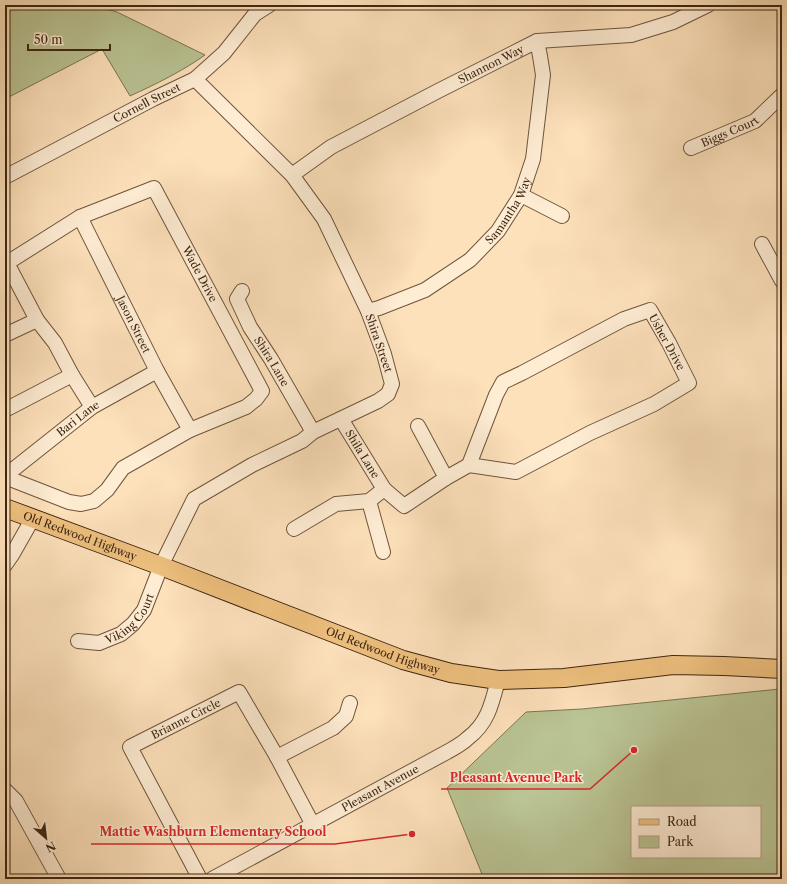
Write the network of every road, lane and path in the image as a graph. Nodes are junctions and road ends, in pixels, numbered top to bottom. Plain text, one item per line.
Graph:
1 (269, 5) edge
2 (708, 5) edge
3 (537, 41) junction
4 (195, 79) junction
5 (782, 96) edge
6 (691, 148) dead end
7 (292, 175) junction
8 (5, 177) edge
9 (521, 195) junction
10 (562, 216) dead end
11 (80, 217) junction
12 (762, 244) dead end
13 (782, 281) edge
14 (242, 290) dead end
15 (368, 311) junction
16 (37, 320) junction
17 (5, 335) edge
18 (157, 371) junction
19 (72, 375) junction
20 (92, 407) junction
21 (5, 410) edge
22 (341, 419) junction
23 (418, 426) dead end
24 (190, 430) junction
25 (313, 432) junction
26 (469, 465) junction
27 (5, 477) edge
28 (446, 478) junction
29 (384, 489) junction
30 (369, 501) junction
31 (5, 508) edge
32 (33, 518) junction
33 (294, 529) dead end
34 (383, 552) dead end
35 (5, 565) edge
36 (161, 566) junction
37 (78, 641) dead end
38 (782, 669) edge
39 (498, 680) junction
40 (350, 703) dead end
41 (277, 757) junction
42 (5, 790) edge
43 (313, 825) junction
44 (58, 879) edge
45 (200, 879) edge
46 (212, 879) edge

1 - 4 street, Cornell Street
2 - 3 street, Shannon Way
3 - 7 street, Shannon Way
3 - 9 street, Samantha Way
4 - 7 street, Shira Street
4 - 8 street, Cornell Street
5 - 6 street, Biggs Court
7 - 15 street, Shira Street
9 - 10 street
9 - 15 street, Samantha Way
11 - 16 street, Wade Drive
11 - 18 street, Jason Street
11 - 24 street, Wade Drive
12 - 13 street
14 - 25 street, Shira Lane
15 - 22 street, Shira Street
16 - 17 street
16 - 19 street, Wade Drive
18 - 20 street, Bari Lane
18 - 24 street, Jason Street
19 - 20 street, Wade Drive
19 - 21 street
20 - 27 street, Bari Lane
22 - 25 street, Shira Street
22 - 29 street, Shila Lane
23 - 28 street
24 - 27 street, Wade Drive
25 - 36 street, Shira Street
26 - 26 street, Usher Drive
26 - 28 street
28 - 29 street, Shila Lane
29 - 30 street
30 - 33 street
30 - 34 street
31 - 32 main road, Old Redwood Highway
32 - 35 street
32 - 36 main road, Old Redwood Highway
36 - 37 street, Viking Court
36 - 39 main road, Old Redwood Highway
38 - 39 main road, Old Redwood Highway
39 - 43 street, Pleasant Avenue
40 - 41 street
41 - 43 street, Brianne Circle
41 - 45 street, Brianne Circle
42 - 44 street
43 - 46 street, Pleasant Avenue

